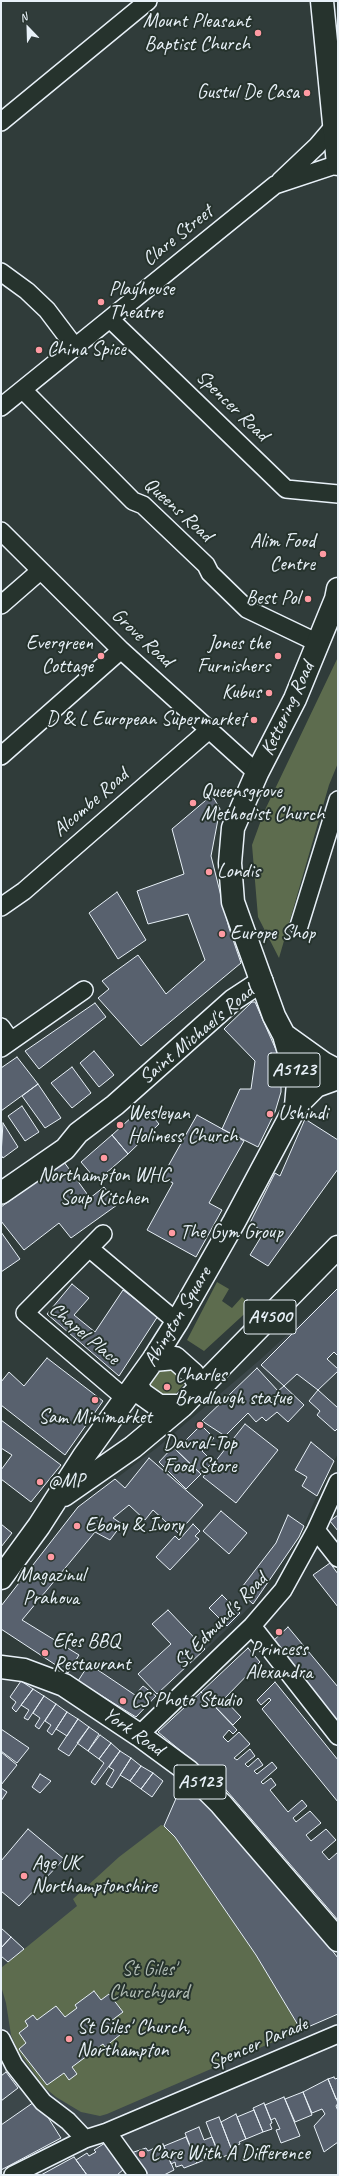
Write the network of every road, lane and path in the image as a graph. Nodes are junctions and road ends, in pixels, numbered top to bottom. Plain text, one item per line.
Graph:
1 (148, 1) edge
2 (322, 1) edge
3 (332, 29) edge
4 (1, 122) edge
5 (334, 126) junction
6 (338, 164) edge
7 (275, 185) junction
8 (1, 272) edge
9 (110, 319) junction
10 (75, 347) junction
11 (23, 390) junction
12 (1, 407) edge
13 (338, 494) edge
14 (1, 532) edge
15 (40, 571) junction
16 (338, 596) edge
17 (1, 605) edge
18 (318, 643) junction
19 (121, 650) junction
20 (209, 730) junction
21 (1, 756) edge
22 (257, 773) junction
23 (338, 800) edge
24 (1, 907) edge
25 (299, 926) dead end
26 (262, 981) junction
27 (84, 990) dead end
28 (1, 1027) edge
29 (284, 1034) junction
30 (6, 1044) edge
31 (338, 1071) edge
32 (338, 1078) edge
33 (296, 1106) junction
34 (1, 1193) edge
35 (103, 1234) dead end
36 (338, 1247) edge
37 (89, 1248) junction
38 (177, 1322) junction
39 (153, 1360) junction
40 (201, 1387) junction
41 (131, 1392) junction
42 (182, 1406) junction
43 (338, 1482) edge
44 (55, 1501) junction
45 (316, 1530) junction
46 (338, 1558) edge
47 (1, 1578) edge
48 (252, 1626) junction
49 (1, 1653) edge
50 (1, 1667) edge
51 (24, 1670) junction
52 (139, 1735) junction
53 (338, 1736) edge
54 (338, 1940) edge
55 (338, 2034) edge
56 (1, 2039) edge
57 (107, 2132) junction
58 (85, 2138) junction
59 (13, 2175) edge
60 (138, 2175) edge

1 - 4 street
2 - 3 main road
3 - 5 main road
5 - 6 main road
5 - 7 street
6 - 7 street, Clare Street
7 - 9 street, Clare Street
8 - 10 street
9 - 10 street, Clare Street
9 - 13 street, Spencer Road
10 - 11 street, Clare Street
11 - 12 street, Clare Street
11 - 18 street, Queens Road
14 - 15 street, Grove Road
15 - 17 street
15 - 19 street, Grove Road
16 - 18 main road, Kettering Road / A5123
18 - 22 main road, Kettering Road / A5123
19 - 20 street, Grove Road
19 - 21 street
20 - 22 street, Grove Road
20 - 24 street, Alcombe Road
22 - 26 main road, Kettering Road / A5123
23 - 25 street
26 - 29 main road, Kettering Road / A5123
26 - 34 street, Saint Michael's Road
27 - 30 street
28 - 30 street
29 - 31 main road, A5123
29 - 33 main road, A5123
32 - 33 main road, Abington Square / A4500
33 - 38 main road, Abington Square / A4500
35 - 37 street, Chapel Place
36 - 40 main road, Abington Square / A4500
37 - 38 street
37 - 41 street, Chapel Place
38 - 39 main road, Abington Square / A4500
39 - 40 main road
39 - 41 main road, Abington Square / A4500
40 - 42 main road, Abington Square / A4500
41 - 42 main road
41 - 44 main road, Abington Square / A4500
42 - 44 main road, Abington Square / A4500
43 - 45 street, St Edmund's Road
44 - 47 main road, Abington Square / A4500
45 - 46 street
45 - 48 street, St Edmund's Road
48 - 52 street, St Edmund's Road
48 - 53 street
49 - 51 main road
50 - 51 main road, York Road / A5123
51 - 52 main road, York Road / A5123
52 - 54 main road, York Road / A5123
55 - 57 street, Spencer Parade
56 - 58 street
57 - 58 street, Spencer Parade
57 - 60 street
58 - 59 street, Spencer Parade

